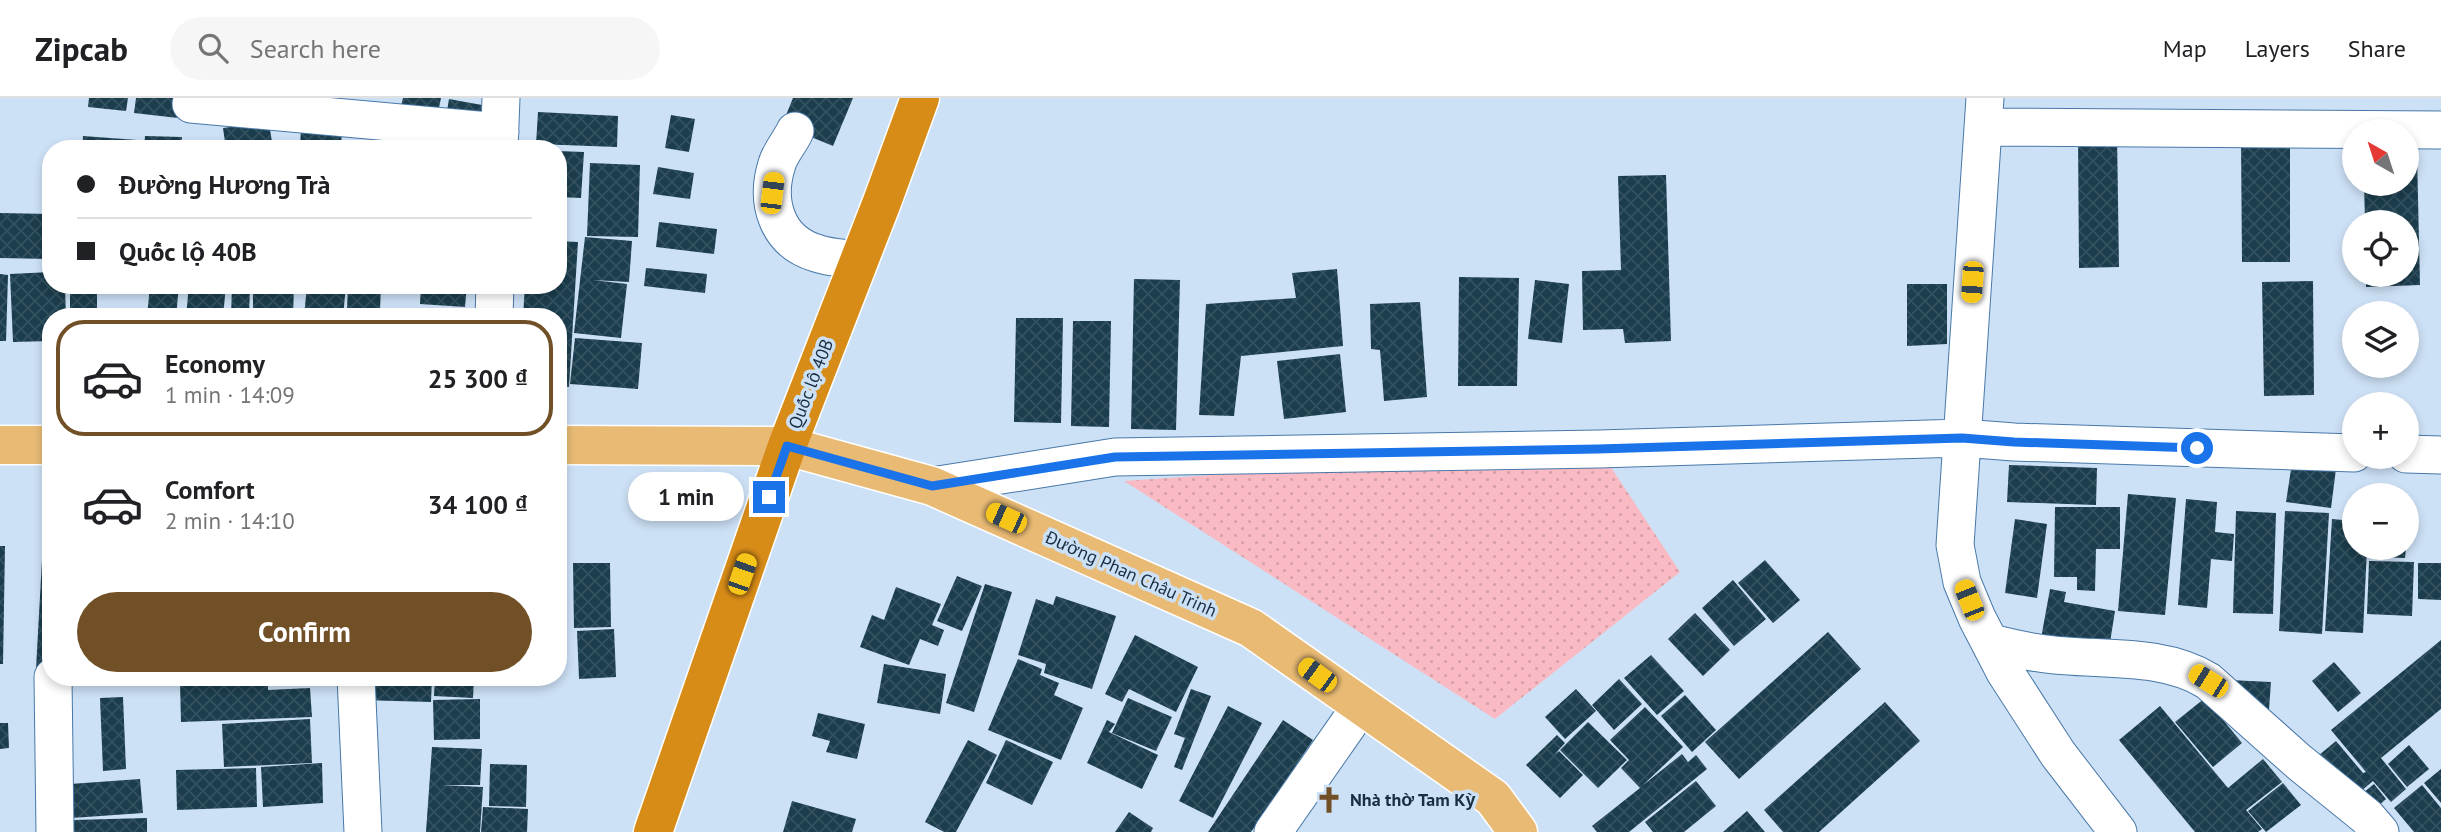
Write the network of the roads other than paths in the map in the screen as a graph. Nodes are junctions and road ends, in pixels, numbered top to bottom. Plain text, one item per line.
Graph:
1 (920, 98) edge
2 (191, 104) dead end
3 (1984, 113) edge
4 (500, 126) edge
5 (2441, 130) edge
6 (795, 131) dead end
7 (860, 260) junction
8 (1962, 438) junction
9 (0, 445) edge
10 (42, 445) edge
11 (567, 445) edge
12 (787, 446) junction
13 (2342, 453) edge
14 (2419, 454) edge
15 (2441, 455) edge
16 (932, 486) junction
17 (1991, 643) junction
18 (53, 686) edge
19 (356, 686) edge
20 (1361, 706) junction
21 (55, 832) edge
22 (363, 832) edge
23 (653, 832) edge
24 (1273, 832) edge
25 (1518, 832) edge
26 (2118, 832) edge
27 (2380, 832) edge

1 - 7 highway, Quốc lộ 40B
2 - 4 street
3 - 5 street
3 - 8 street
6 - 7 street
7 - 12 highway, Quốc lộ 40B
8 - 13 street
8 - 16 street
8 - 17 street
9 - 10 main road
11 - 12 main road, Đường Phan Châu Trinh
12 - 16 main road, Đường Phan Châu Trinh
12 - 23 highway, Quốc lộ 40B
14 - 15 street
16 - 20 main road, Đường Phan Châu Trinh
17 - 26 street
17 - 27 street
18 - 21 street
19 - 22 street
20 - 24 street
20 - 25 main road, Đường Phan Châu Trinh

